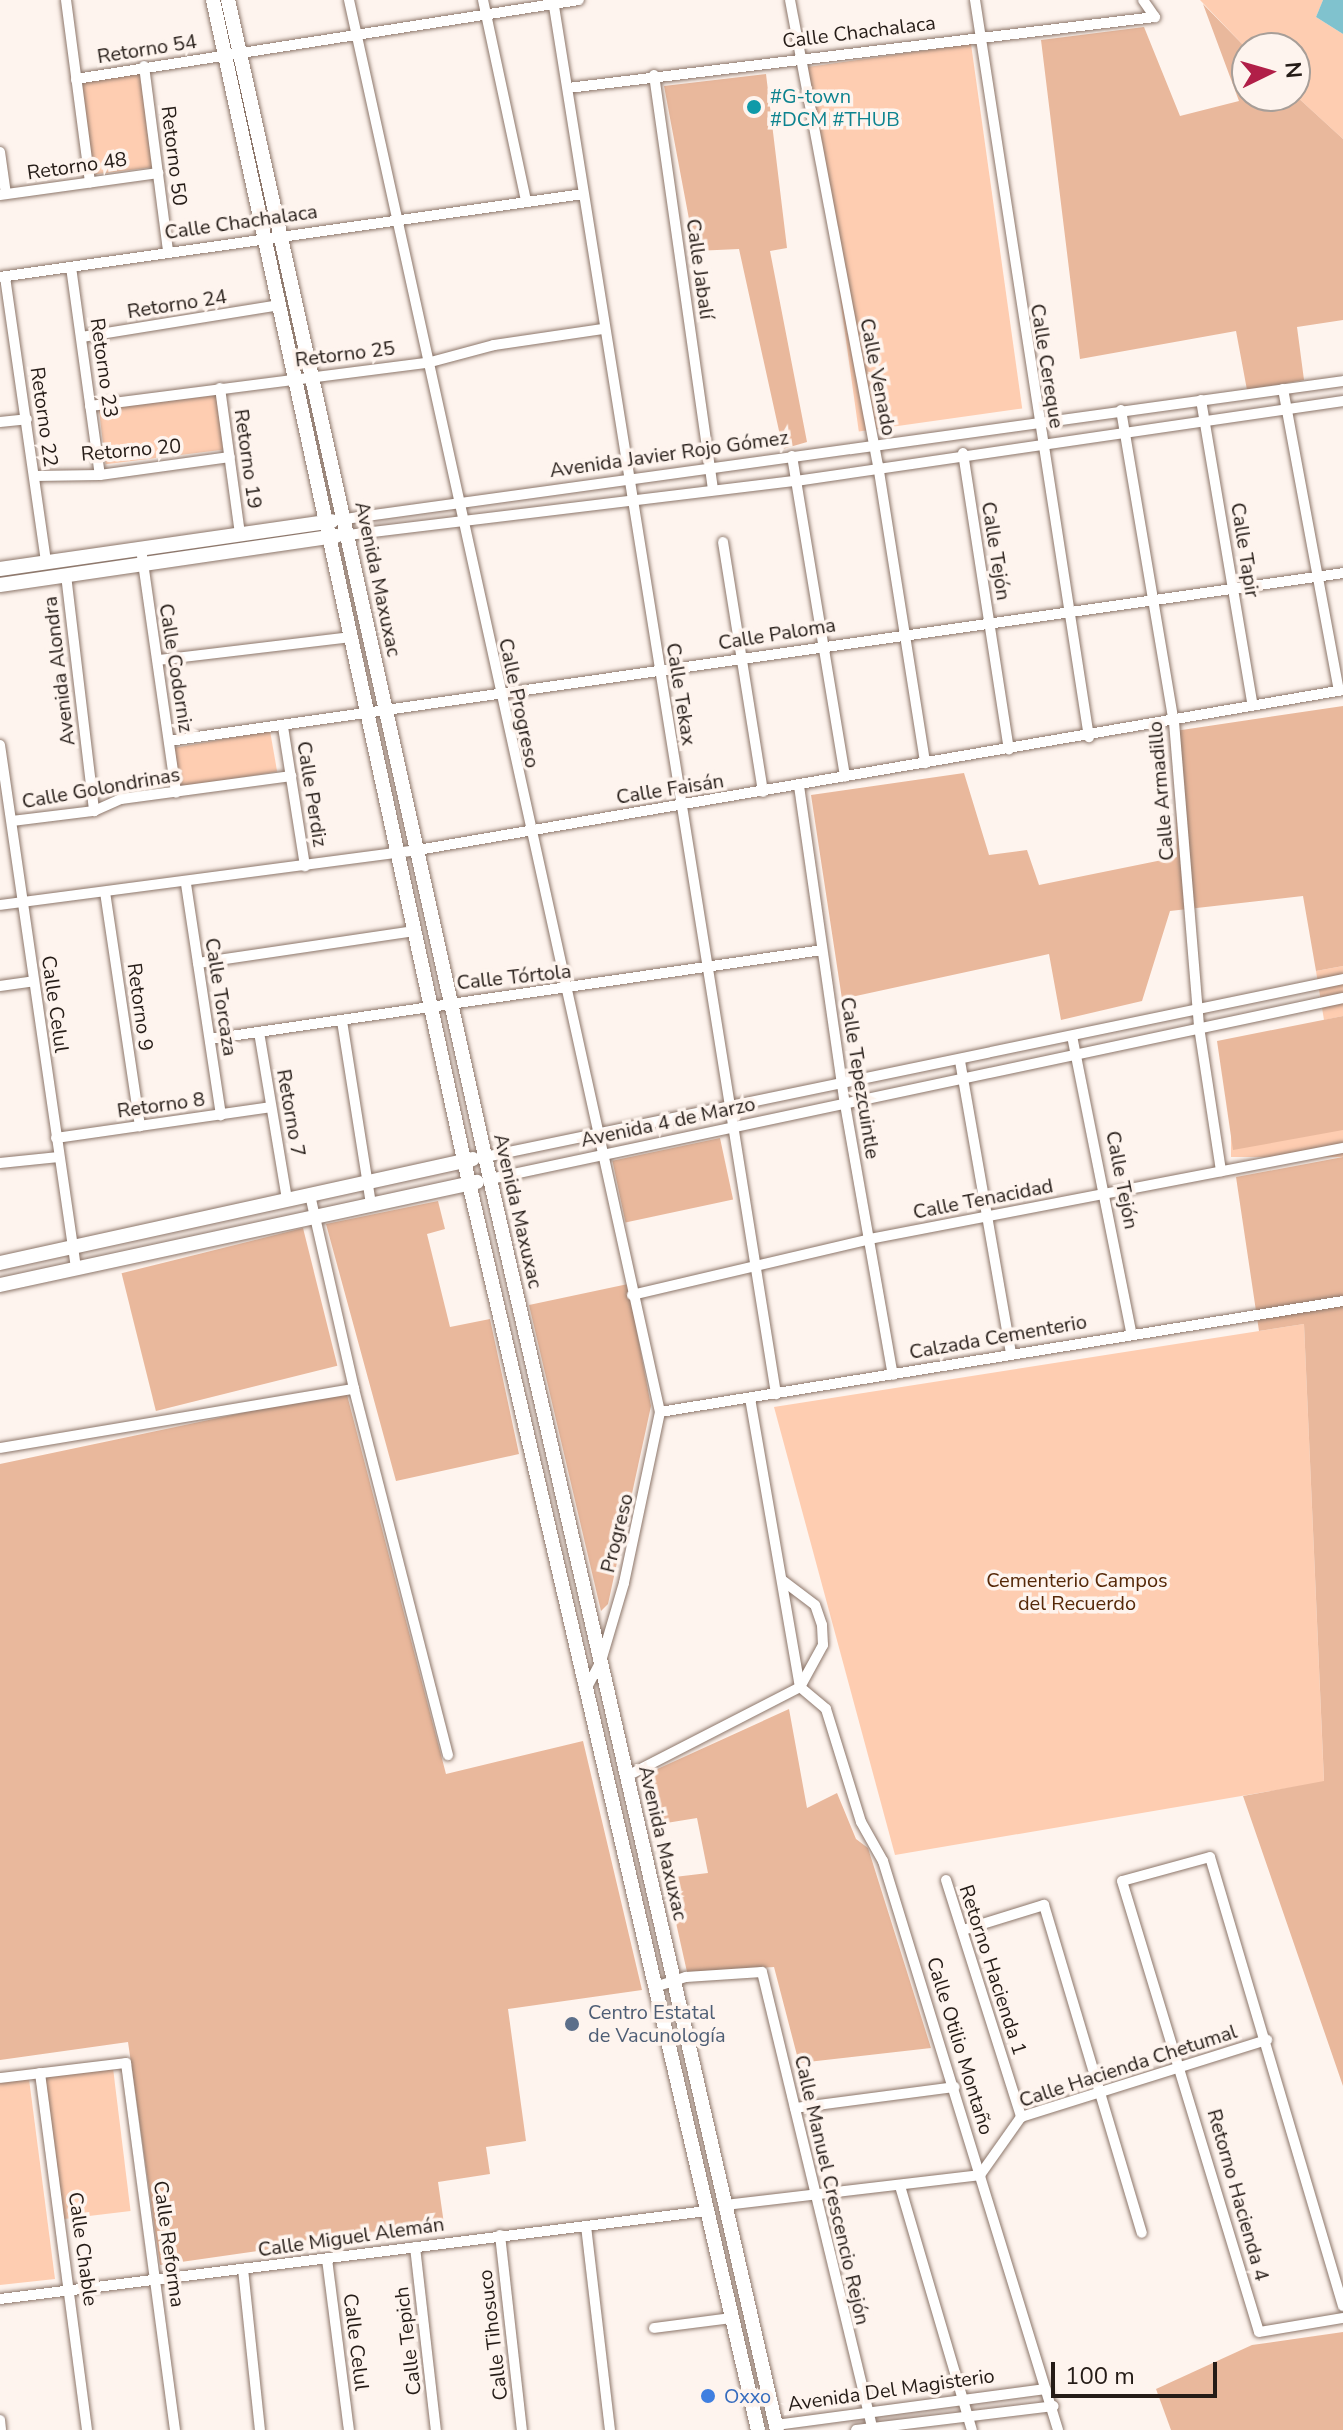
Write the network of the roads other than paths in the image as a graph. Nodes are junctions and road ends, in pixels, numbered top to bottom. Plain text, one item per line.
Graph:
1 (66, 0) edge
2 (213, 0) edge
3 (228, 0) edge
4 (349, 0) edge
5 (483, 0) edge
6 (579, 0) edge
7 (790, 0) edge
8 (975, 0) edge
9 (1143, 0) edge
10 (553, 1) edge
11 (486, 15) junction
12 (979, 35) junction
13 (356, 36) junction
14 (240, 52) junction
15 (224, 54) junction
16 (797, 59) junction
17 (144, 66) junction
18 (654, 75) junction
19 (76, 79) junction
20 (568, 88) junction
21 (0, 152) edge
22 (158, 173) junction
23 (90, 182) junction
24 (583, 194) junction
25 (3, 195) edge
26 (526, 201) junction
27 (395, 218) junction
28 (281, 235) junction
29 (264, 238) junction
30 (168, 251) junction
31 (71, 267) junction
32 (3, 277) edge
33 (279, 305) junction
34 (603, 329) junction
35 (82, 337) junction
36 (427, 363) junction
37 (313, 377) junction
38 (294, 378) junction
39 (1343, 381) edge
40 (220, 388) junction
41 (1283, 389) junction
42 (1201, 400) junction
43 (1343, 401) edge
44 (90, 406) junction
45 (1287, 409) junction
46 (1121, 410) junction
47 (27, 419) junction
48 (1037, 421) junction
49 (1205, 421) junction
50 (0, 422) edge
51 (1124, 432) junction
52 (1041, 443) junction
53 (873, 445) junction
54 (963, 453) junction
55 (792, 456) junction
56 (230, 457) junction
57 (332, 462) junction
58 (878, 465) junction
59 (314, 467) junction
60 (711, 469) junction
61 (100, 475) junction
62 (35, 476) junction
63 (627, 480) junction
64 (796, 481) junction
65 (713, 490) junction
66 (631, 501) junction
67 (459, 505) junction
68 (462, 524) junction
69 (346, 527) junction
70 (327, 530) junction
71 (240, 534) junction
72 (723, 542) dead end
73 (141, 549) junction
74 (46, 562) junction
75 (143, 564) junction
76 (0, 569) edge
77 (1343, 573) edge
78 (66, 575) junction
79 (1318, 577) junction
80 (358, 582) junction
81 (0, 585) edge
82 (340, 587) junction
83 (1233, 588) junction
84 (1154, 598) junction
85 (1070, 610) junction
86 (989, 622) junction
87 (904, 633) junction
88 (351, 637) junction
89 (822, 646) junction
90 (743, 658) junction
91 (158, 660) junction
92 (658, 670) junction
93 (1341, 690) edge
94 (498, 693) junction
95 (1253, 706) junction
96 (387, 710) junction
97 (368, 715) junction
98 (1174, 722) junction
99 (283, 727) junction
100 (1089, 737) junction
101 (169, 741) junction
102 (0, 745) edge
103 (1009, 749) junction
104 (925, 763) junction
105 (291, 776) junction
106 (845, 777) junction
107 (799, 786) junction
108 (763, 792) junction
109 (176, 793) junction
110 (681, 806) junction
111 (94, 811) junction
112 (12, 821) junction
113 (529, 830) junction
114 (418, 850) junction
115 (397, 852) junction
116 (305, 866) junction
117 (186, 884) junction
118 (105, 892) junction
119 (23, 903) junction
120 (0, 905) edge
121 (415, 931) junction
122 (822, 950) junction
123 (198, 963) junction
124 (706, 968) junction
125 (1343, 979) edge
126 (34, 981) junction
127 (0, 986) edge
128 (1305, 987) junction
129 (566, 990) junction
130 (1343, 998) edge
131 (451, 1002) junction
132 (1310, 1004) junction
133 (431, 1005) junction
134 (1197, 1008) junction
135 (342, 1021) junction
136 (1199, 1027) junction
137 (259, 1032) junction
138 (1072, 1036) junction
139 (210, 1039) junction
140 (1078, 1057) junction
141 (960, 1061) junction
142 (964, 1080) junction
143 (842, 1085) junction
144 (845, 1104) junction
145 (270, 1107) junction
146 (729, 1109) junction
147 (221, 1115) junction
148 (140, 1126) junction
149 (733, 1130) junction
150 (597, 1135) junction
151 (56, 1138) junction
152 (1343, 1148) edge
153 (59, 1157) junction
154 (485, 1157) junction
155 (601, 1157) junction
156 (465, 1161) junction
157 (0, 1163) edge
158 (1221, 1171) junction
159 (490, 1179) junction
160 (367, 1182) junction
161 (469, 1183) junction
162 (1107, 1193) junction
163 (310, 1195) junction
164 (287, 1200) junction
165 (371, 1205) junction
166 (989, 1216) junction
167 (313, 1217) junction
168 (870, 1239) junction
169 (71, 1247) junction
170 (0, 1263) edge
171 (757, 1265) junction
172 (76, 1268) junction
173 (0, 1285) edge
174 (632, 1295) junction
175 (1343, 1301) edge
176 (1131, 1332) junction
177 (1011, 1352) junction
178 (893, 1375) junction
179 (354, 1389) junction
180 (776, 1394) junction
181 (750, 1398) junction
182 (660, 1412) junction
183 (0, 1448) edge
184 (782, 1580) junction
185 (601, 1661) junction
186 (800, 1687) junction
187 (586, 1689) junction
188 (448, 1755) dead end
189 (627, 1776) junction
190 (946, 1880) dead end
191 (963, 1930) junction
192 (674, 1981) junction
193 (655, 1987) junction
194 (1267, 2040) junction
195 (1182, 2068) junction
196 (40, 2073) junction
197 (0, 2078) edge
198 (955, 2087) junction
199 (1103, 2093) junction
200 (795, 2108) junction
201 (1021, 2117) junction
202 (980, 2175) junction
203 (900, 2186) junction
204 (814, 2196) junction
205 (726, 2205) junction
206 (707, 2211) junction
207 (586, 2226) junction
208 (1142, 2233) dead end
209 (500, 2235) junction
210 (415, 2247) junction
211 (327, 2259) junction
212 (243, 2269) junction
213 (156, 2279) junction
214 (71, 2291) junction
215 (0, 2299) edge
216 (1343, 2306) edge
217 (732, 2318) junction
218 (1343, 2318) edge
219 (654, 2328) dead end
220 (1046, 2389) junction
221 (964, 2401) junction
222 (1054, 2406) junction
223 (885, 2412) junction
224 (970, 2415) junction
225 (868, 2416) junction
226 (0, 2420) edge
227 (777, 2428) edge
228 (872, 2428) junction
229 (886, 2428) edge
230 (752, 2429) edge
231 (1, 2430) edge
232 (87, 2430) edge
233 (175, 2430) edge
234 (260, 2430) edge
235 (349, 2430) edge
236 (436, 2430) edge
237 (522, 2430) edge
238 (610, 2430) edge
239 (856, 2430) edge
240 (972, 2430) edge
241 (1058, 2430) edge

1 - 19 street
2 - 15 main road, Avenida Maxuxac
3 - 14 main road, Avenida Maxuxac
4 - 13 street, Calle Progreso
5 - 11 street
6 - 10 street
7 - 16 street, Calle Venado
8 - 12 street, Calle Cereque
9 - 12 street, Calle Chachalaca
10 - 11 street
10 - 20 street, Calle Tekax
11 - 13 street
11 - 26 street
12 - 16 street, Calle Chachalaca
12 - 48 street, Calle Cereque
13 - 14 street
13 - 27 street, Calle Progreso
14 - 15 street
14 - 28 main road, Avenida Maxuxac
15 - 17 street, Retorno 54
15 - 29 main road, Avenida Maxuxac
16 - 18 street, Calle Chachalaca
16 - 53 street, Calle Venado
17 - 19 street, Retorno 54
17 - 22 street, Retorno 50
18 - 20 street, Calle Chachalaca
18 - 60 street, Calle Jabalí
19 - 23 street
20 - 24 street, Calle Tekax
21 - 25 street
22 - 23 street, Retorno 48
22 - 30 street, Retorno 50
23 - 25 street, Retorno 48
24 - 26 street, Calle Chachalaca
24 - 34 street, Calle Tekax
26 - 27 street, Calle Chachalaca
27 - 28 street, Calle Chachalaca
27 - 36 street, Calle Progreso
28 - 29 street, Calle Chachalaca
28 - 37 main road, Avenida Maxuxac
29 - 30 street, Calle Chachalaca
29 - 33 main road, Avenida Maxuxac
30 - 31 street, Calle Chachalaca
31 - 32 street, Calle Chachalaca
31 - 35 street, Retorno 23
32 - 47 street, Retorno 22
33 - 35 street, Retorno 24
33 - 38 main road, Avenida Maxuxac
34 - 36 street, Retorno 25
34 - 63 street, Calle Tekax
35 - 44 street, Retorno 23
36 - 37 street, Retorno 25
36 - 67 street, Calle Progreso
37 - 38 street, Retorno 25
37 - 57 main road, Avenida Maxuxac
38 - 40 street, Retorno 25
38 - 59 main road, Avenida Maxuxac
39 - 41 street, Avenida Javier Rojo Gómez
40 - 44 street, Retorno 25
40 - 56 street, Retorno 19
41 - 42 street, Avenida Javier Rojo Gómez
41 - 45 street
42 - 46 street, Avenida Javier Rojo Gómez
42 - 49 street, Calle Tapir
43 - 45 street, Avenida Javier Rojo Gómez
44 - 61 street, Retorno 23
45 - 49 street, Avenida Javier Rojo Gómez
45 - 79 street
46 - 48 street, Avenida Javier Rojo Gómez
46 - 51 street, Calle Armadillo
47 - 50 street
47 - 62 street, Retorno 22
48 - 52 street, Calle Cereque
48 - 53 street, Avenida Javier Rojo Gómez
49 - 51 street, Avenida Javier Rojo Gómez
49 - 83 street, Calle Tapir
51 - 52 street, Avenida Javier Rojo Gómez
51 - 84 street, Calle Armadillo
52 - 54 street, Avenida Javier Rojo Gómez
52 - 85 street, Calle Cereque
53 - 55 street, Avenida Javier Rojo Gómez
53 - 58 street, Calle Venado
54 - 58 street, Avenida Javier Rojo Gómez
54 - 86 street, Calle Tejón
55 - 60 street, Avenida Javier Rojo Gómez
55 - 64 street
56 - 61 street, Retorno 20
56 - 71 street, Retorno 19
57 - 59 main road
57 - 69 main road, Avenida Maxuxac
58 - 64 street, Avenida Javier Rojo Gómez
58 - 87 street, Calle Venado
59 - 70 main road, Avenida Maxuxac
60 - 63 street, Avenida Javier Rojo Gómez
60 - 65 street, Calle Jabalí
61 - 62 street, Retorno 20
62 - 74 street, Retorno 22
63 - 66 street, Calle Tekax
63 - 67 street, Avenida Javier Rojo Gómez
64 - 65 street, Avenida Javier Rojo Gómez
64 - 89 street
65 - 66 street, Avenida Javier Rojo Gómez
66 - 68 street, Avenida Javier Rojo Gómez
66 - 92 street, Calle Tekax
67 - 68 street, Calle Progreso
67 - 69 street, Avenida Javier Rojo Gómez
68 - 69 street, Avenida Javier Rojo Gómez
68 - 94 street, Calle Progreso
69 - 70 main road, Avenida Javier Rojo Gómez
69 - 80 main road, Avenida Maxuxac
70 - 71 main road, Avenida Javier Rojo Gómez
70 - 75 main road, Avenida Javier Rojo Gómez
70 - 82 main road, Avenida Maxuxac
71 - 73 main road, Avenida Javier Rojo Gómez
72 - 90 street
73 - 74 main road, Avenida Javier Rojo Gómez
73 - 75 street, Calle Codorniz
74 - 76 main road, Avenida Javier Rojo Gómez
75 - 78 main road, Avenida Javier Rojo Gómez
75 - 91 street, Calle Codorniz
77 - 79 street, Calle Paloma
78 - 81 main road, Avenida Javier Rojo Gómez
78 - 111 street, Avenida Alondra
79 - 83 street, Calle Paloma
79 - 93 street
80 - 82 main road
80 - 96 main road, Avenida Maxuxac
82 - 88 main road, Avenida Maxuxac
83 - 84 street, Calle Paloma
83 - 95 street, Calle Tapir
84 - 85 street, Calle Paloma
84 - 98 street, Calle Armadillo
85 - 86 street, Calle Paloma
85 - 100 street, Calle Cereque
86 - 87 street, Calle Paloma
86 - 103 street, Calle Tejón
87 - 89 street, Calle Paloma
87 - 104 street, Calle Venado
88 - 91 street
88 - 97 main road, Avenida Maxuxac
89 - 90 street, Calle Paloma
89 - 106 street
90 - 92 street, Calle Paloma
90 - 108 street
91 - 101 street, Calle Codorniz
92 - 94 street, Calle Paloma
92 - 110 street, Calle Tekax
93 - 95 street, Calle Faisán
94 - 96 street, Calle Paloma
94 - 113 street, Calle Progreso
95 - 98 street, Calle Faisán
96 - 97 street, Calle Paloma
96 - 114 main road, Avenida Maxuxac
97 - 99 street, Calle Paloma
97 - 115 main road, Avenida Maxuxac
98 - 100 street, Calle Faisán
98 - 134 street, Calle Armadillo
99 - 101 street, Calle Paloma
99 - 105 street, Calle Perdiz
100 - 103 street, Calle Faisán
101 - 109 street, Calle Codorniz
102 - 112 street, Calle Celul
103 - 104 street, Calle Faisán
104 - 106 street, Calle Faisán
105 - 109 street, Calle Golondrinas
105 - 116 street, Calle Perdiz
106 - 107 street, Calle Faisán
107 - 108 street, Calle Faisán
107 - 122 street, Calle Tepezcuintle
108 - 110 street, Calle Faisán
109 - 111 street, Calle Golondrinas
110 - 113 street, Calle Faisán
110 - 124 street, Calle Tekax
111 - 112 street, Calle Golondrinas
112 - 119 street, Calle Celul
113 - 114 street, Calle Faisán
113 - 129 street, Calle Progreso
114 - 115 street, Calle Faisán
114 - 131 main road, Avenida Maxuxac
115 - 116 street, Calle Faisán
115 - 121 main road, Avenida Maxuxac
116 - 117 street, Calle Faisán
117 - 118 street, Calle Faisán
117 - 123 street, Calle Torcaza
118 - 119 street, Calle Faisán
118 - 148 street, Retorno 9
119 - 120 street, Calle Faisán
119 - 126 street, Calle Celul
121 - 123 street
121 - 133 main road, Avenida Maxuxac
122 - 124 street, Calle Tórtola
122 - 143 street, Calle Tepezcuintle
123 - 139 street, Calle Torcaza
124 - 129 street, Calle Tórtola
124 - 146 street, Calle Tekax
125 - 128 street, Avenida 4 de Marzo
126 - 127 street
126 - 151 street, Calle Celul
128 - 132 street
128 - 134 street, Avenida 4 de Marzo
129 - 131 street, Calle Tórtola
129 - 150 street, Calle Progreso
130 - 132 street, Avenida 4 de Marzo
131 - 133 street, Calle Tórtola
131 - 154 main road, Avenida Maxuxac
132 - 136 street, Avenida 4 de Marzo
133 - 135 street, Calle Tórtola
133 - 156 main road, Avenida Maxuxac
134 - 136 street, Calle Armadillo
134 - 138 street, Avenida 4 de Marzo
135 - 137 street, Calle Tórtola
135 - 160 street
136 - 140 street, Avenida 4 de Marzo
136 - 158 street, Calle Armadillo
137 - 139 street, Calle Tórtola
137 - 145 street, Retorno 7
138 - 140 street, Calle Tejón
138 - 141 street, Avenida 4 de Marzo
139 - 147 street, Calle Torcaza
140 - 142 street, Avenida 4 de Marzo
140 - 162 street, Calle Tejón
141 - 142 street
141 - 143 street, Avenida 4 de Marzo
142 - 144 street, Avenida 4 de Marzo
142 - 166 street
143 - 144 street, Calle Tepezcuintle
143 - 146 street, Avenida 4 de Marzo
144 - 149 street, Avenida 4 de Marzo
144 - 168 street, Calle Tepezcuintle
145 - 147 street, Retorno 8
145 - 164 street, Retorno 7
146 - 149 street, Calle Tekax
146 - 150 street, Avenida 4 de Marzo
147 - 148 street, Retorno 8
148 - 151 street, Retorno 8
149 - 155 street, Avenida 4 de Marzo
149 - 171 street, Calle Tekax
150 - 154 street, Avenida 4 de Marzo
150 - 155 street, Calle Progreso
151 - 153 street, Calle Celul
152 - 158 street, Calle Tenacidad
153 - 157 street
153 - 169 street, Calle Celul
154 - 156 main road, Avenida 4 de Marzo
154 - 159 main road, Avenida Maxuxac
155 - 159 street, Avenida 4 de Marzo
155 - 174 street, Calle Progreso
156 - 160 main road, Avenida 4 de Marzo
156 - 161 main road, Avenida Maxuxac
158 - 162 street, Calle Tenacidad
159 - 161 main road, Avenida 4 de Marzo
159 - 185 main road, Avenida Maxuxac
160 - 163 main road, Avenida 4 de Marzo
160 - 165 street
161 - 165 main road, Avenida 4 de Marzo
161 - 187 main road, Avenida Maxuxac
162 - 166 street, Calle Tenacidad
162 - 176 street, Calle Tejón
163 - 164 main road, Avenida 4 de Marzo
163 - 167 street
164 - 169 main road, Avenida 4 de Marzo
165 - 167 main road, Avenida 4 de Marzo
166 - 168 street, Calle Tenacidad
166 - 177 street
167 - 172 main road, Avenida 4 de Marzo
167 - 179 street
168 - 171 street, Calle Tenacidad
168 - 178 street, Calle Tepezcuintle
169 - 170 main road, Avenida 4 de Marzo
169 - 172 street, Calle Celul
171 - 174 street, Calle Tenacidad
171 - 180 street, Calle Tekax
172 - 173 main road, Avenida 4 de Marzo
174 - 182 street, Calle Progreso
175 - 176 street, Calzada Cementerio
176 - 177 street, Calzada Cementerio
177 - 178 street, Calzada Cementerio
178 - 180 street, Calzada Cementerio
179 - 183 street
179 - 188 street
180 - 181 street, Calzada Cementerio
181 - 182 street, Calzada Cementerio
181 - 184 street
182 - 185 street, Progreso
184 - 186 street
184 - 186 street
185 - 187 street, Progreso
185 - 189 main road, Avenida Maxuxac
186 - 189 street
186 - 198 street, Calle Otilio Montaño
187 - 193 main road, Avenida Maxuxac
189 - 192 main road, Avenida Maxuxac
190 - 191 street, Retorno Hacienda 1
191 - 199 street
191 - 201 street, Retorno Hacienda 1
192 - 193 street
192 - 200 street, Calle Manuel Crescencio Rejón
192 - 205 main road, Avenida Maxuxac
193 - 206 main road, Avenida Maxuxac
194 - 195 street, Calle Hacienda Chetumal
194 - 195 street, Retorno Hacienda 4
194 - 216 street
195 - 199 street, Calle Hacienda Chetumal
195 - 218 street, Retorno Hacienda 4
196 - 197 street
196 - 213 street, Calle Reforma
196 - 214 street, Calle Chable
198 - 200 street
198 - 202 street, Calle Otilio Montaño
199 - 201 street, Calle Hacienda Chetumal
199 - 208 street
200 - 204 street, Calle Manuel Crescencio Rejón
201 - 202 street, Calle Hacienda Chetumal
202 - 203 street
202 - 220 street, Calle Otilio Montaño
203 - 204 street
203 - 221 street
204 - 205 street
204 - 225 street, Calle Manuel Crescencio Rejón
205 - 227 main road, Avenida Maxuxac
206 - 207 street, Calle Miguel Alemán
206 - 217 main road, Avenida Maxuxac
207 - 209 street, Calle Miguel Alemán
207 - 238 street
209 - 210 street, Calle Miguel Alemán
209 - 237 street, Calle Tihosuco
210 - 211 street, Calle Miguel Alemán
210 - 236 street, Calle Tepich
211 - 212 street, Calle Miguel Alemán
211 - 235 street, Calle Celul
212 - 213 street, Calle Miguel Alemán
212 - 234 street
213 - 214 street, Calle Miguel Alemán
213 - 233 street, Calle Reforma
214 - 215 street, Calle Miguel Alemán
214 - 232 street, Calle Chable
217 - 219 street
217 - 230 main road, Avenida Maxuxac
220 - 221 street, Avenida Del Magisterio
220 - 222 street, Calle Otilio Montaño
221 - 223 street, Avenida Del Magisterio
221 - 224 street
222 - 224 street, Avenida Del Magisterio
222 - 241 street, Calle Otilio Montaño
223 - 225 street, Avenida Del Magisterio
223 - 229 street
224 - 229 street, Avenida Del Magisterio
224 - 240 street
225 - 227 street, Avenida Del Magisterio
225 - 228 street, Calle Manuel Crescencio Rejón
226 - 231 street
227 - 230 main road, Avenida Del Magisterio
228 - 229 street, Avenida Del Magisterio
228 - 239 street, Avenida Del Magisterio

